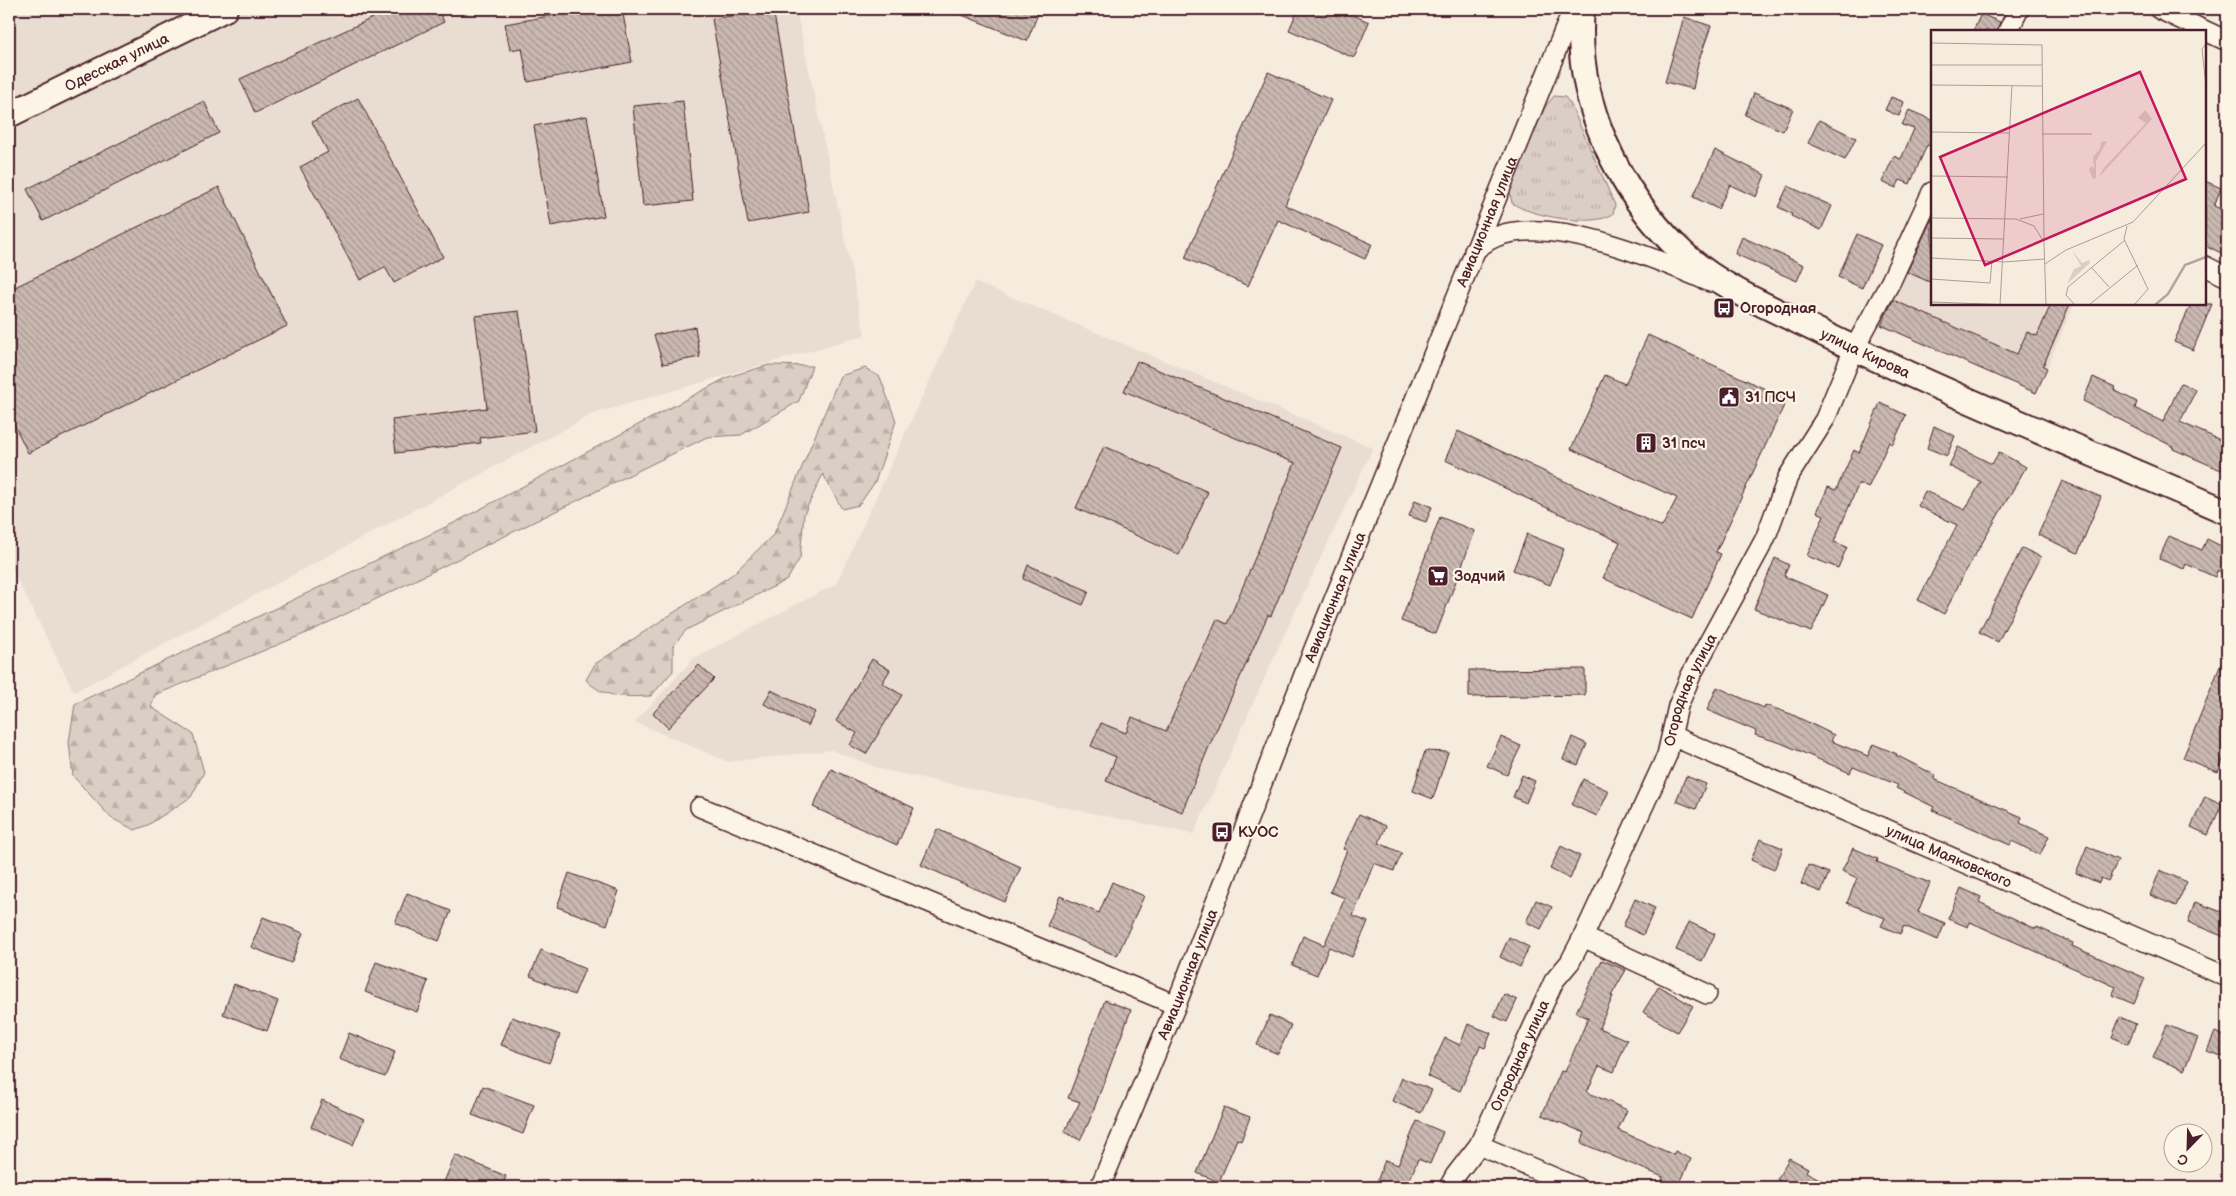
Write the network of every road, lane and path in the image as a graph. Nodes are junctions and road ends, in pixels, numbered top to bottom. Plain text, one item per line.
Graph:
1 (225, 9) edge
2 (1573, 9) edge
3 (1582, 9) edge
4 (2019, 9) edge
5 (2159, 9) edge
6 (2008, 30) edge
7 (2204, 30) edge
8 (2206, 31) edge
9 (2227, 41) edge
10 (9, 115) edge
11 (1931, 194) edge
12 (1474, 251) junction
13 (2206, 266) edge
14 (2227, 277) edge
15 (1764, 304) junction
16 (1854, 349) junction
17 (2227, 512) edge
18 (1672, 736) junction
19 (700, 807) dead end
20 (1583, 936) junction
21 (2227, 977) edge
22 (1708, 994) dead end
23 (1176, 1006) junction
24 (1479, 1145) junction
25 (1100, 1187) edge
26 (1449, 1187) edge
27 (1576, 1187) edge

1 - 10 main road, Одесская улица
2 - 12 street, Авиационная улица
3 - 15 main road, улица Кирова
4 - 6 street
5 - 7 street
8 - 9 street
11 - 16 street, Огородная улица
12 - 15 street
12 - 23 street, Авиационная улица
13 - 14 street
15 - 16 main road, улица Кирова
16 - 17 main road, улица Кирова
16 - 18 street, Огородная улица
18 - 20 street, Огородная улица
18 - 21 street, улица Маяковского
19 - 23 street
20 - 22 street
20 - 24 street, Огородная улица
23 - 25 street, Авиационная улица
24 - 26 street, Огородная улица
24 - 27 street

